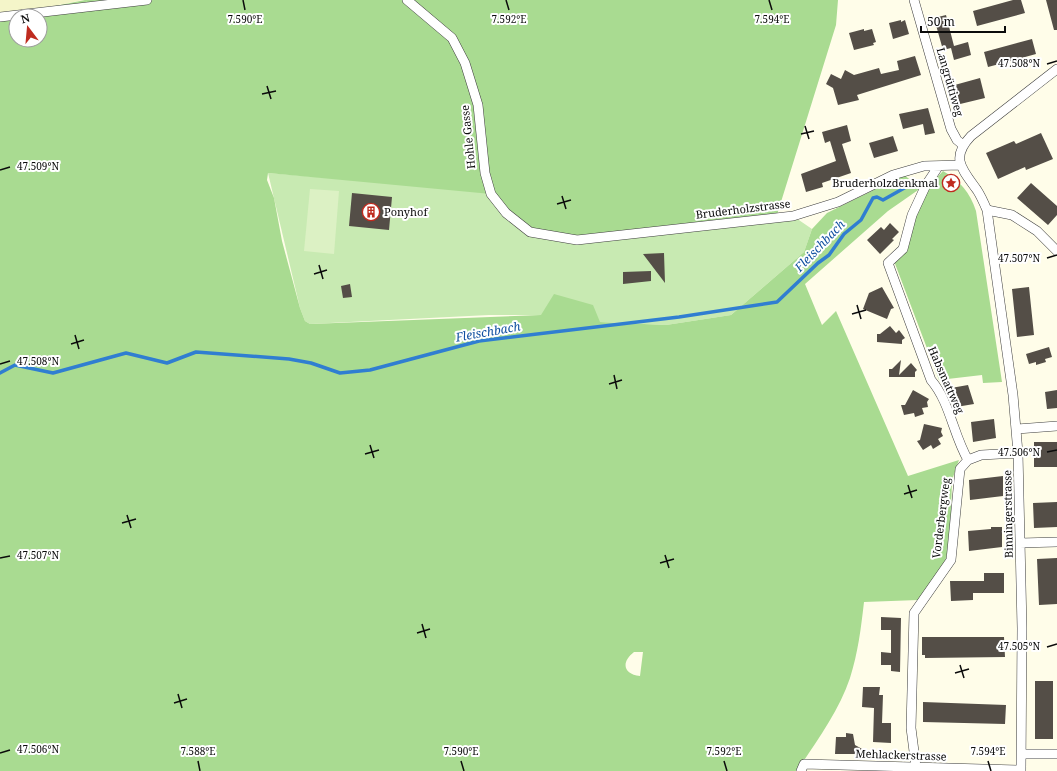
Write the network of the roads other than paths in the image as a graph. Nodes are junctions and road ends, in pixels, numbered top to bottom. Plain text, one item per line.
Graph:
1 (147, 0) edge
2 (407, 0) edge
3 (914, 0) edge
4 (0, 17) edge
5 (1057, 69) edge
6 (963, 145) junction
7 (960, 165) junction
8 (938, 167) junction
9 (987, 210) junction
10 (577, 240) joint
11 (1057, 251) edge
12 (1057, 426) edge
13 (1017, 430) junction
14 (1018, 453) junction
15 (968, 460) junction
16 (1057, 542) edge
17 (1020, 543) junction
18 (1022, 754) junction
19 (1057, 754) edge
20 (802, 767) edge
21 (916, 767) junction
22 (1021, 770) edge

1 - 4 street
2 - 10 street, Hohle Gasse
3 - 6 street, Langrüttiweg
5 - 6 street
6 - 7 street
7 - 8 street, Bruderholzstrasse
7 - 9 street
8 - 10 street, Bruderholzstrasse
8 - 15 street, Habsmattweg
9 - 11 street
9 - 13 street, Binningerstrasse
12 - 13 street
13 - 14 street, Binningerstrasse
14 - 15 street
14 - 17 street, Binningerstrasse
15 - 21 street, Vorderbergweg
16 - 17 street
17 - 18 street, Binningerstrasse
18 - 19 street
18 - 22 street, Binningerstrasse
20 - 21 street, Mehlackerstrasse
21 - 22 street, Mehlackerstrasse

